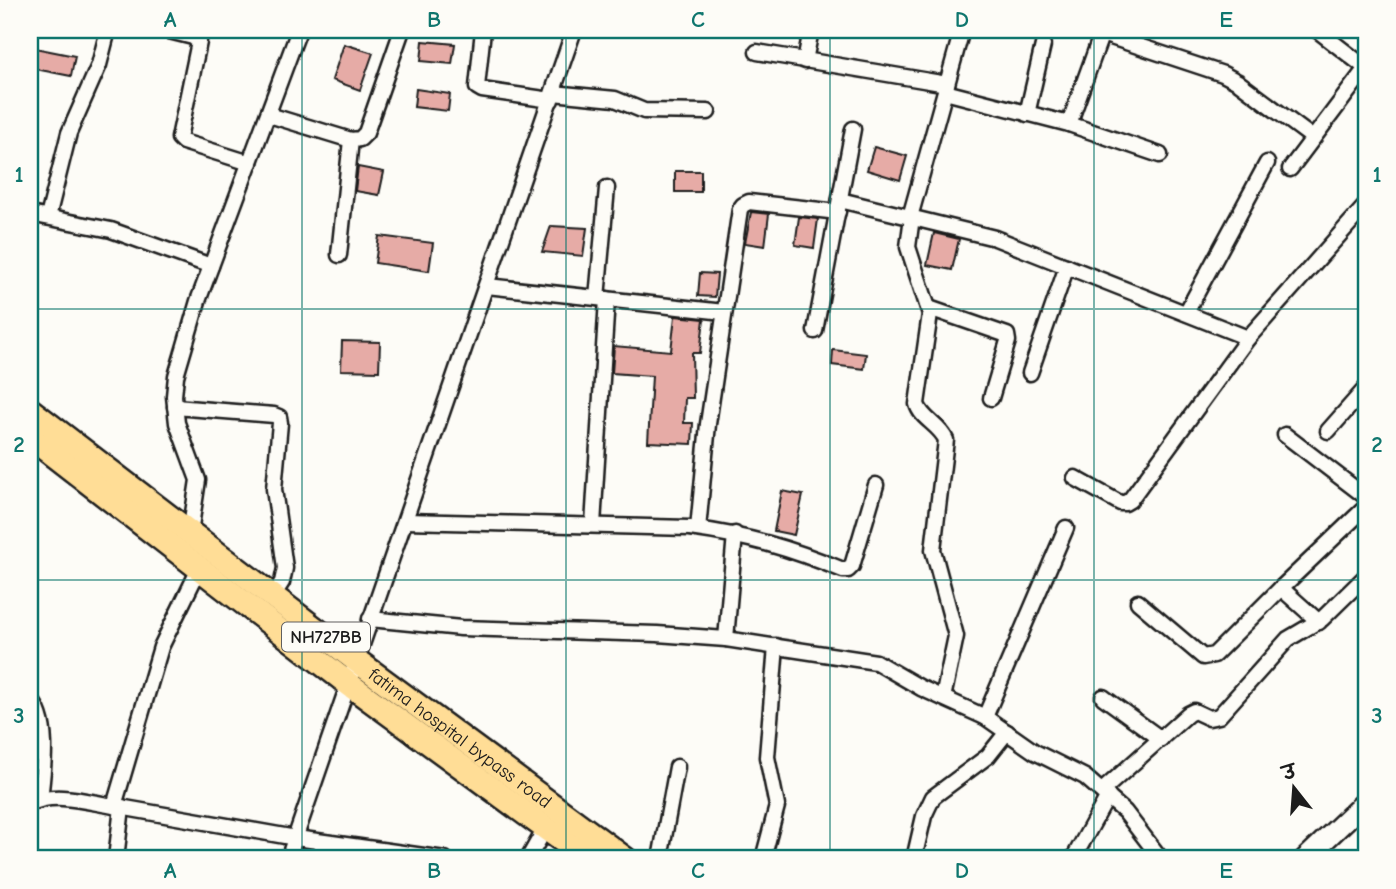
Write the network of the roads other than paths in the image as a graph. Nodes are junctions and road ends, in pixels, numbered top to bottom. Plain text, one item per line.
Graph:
1 (108, 30) edge
2 (165, 30) edge
3 (299, 30) edge
4 (402, 30) edge
5 (483, 30) edge
6 (574, 30) edge
7 (811, 30) edge
8 (962, 30) edge
9 (1317, 30) edge
10 (1102, 32) edge
11 (1043, 45) dead end
12 (757, 52) dead end
13 (805, 61) junction
14 (946, 88) junction
15 (552, 96) junction
16 (708, 112) dead end
17 (1027, 114) junction
18 (268, 115) junction
19 (1069, 124) junction
20 (853, 129) dead end
21 (1314, 138) junction
22 (351, 140) junction
23 (1160, 155) dead end
24 (250, 163) junction
25 (1267, 163) dead end
26 (1290, 169) dead end
27 (607, 188) dead end
28 (1366, 205) edge
29 (839, 206) junction
30 (30, 214) edge
31 (911, 217) junction
32 (48, 218) junction
33 (339, 255) dead end
34 (211, 266) junction
35 (1067, 266) junction
36 (487, 286) junction
37 (602, 298) junction
38 (929, 308) junction
39 (724, 312) junction
40 (1186, 313) junction
41 (816, 331) dead end
42 (1248, 338) junction
43 (1030, 373) dead end
44 (1366, 388) edge
45 (991, 398) dead end
46 (175, 407) junction
47 (30, 410) edge
48 (1328, 431) dead end
49 (1285, 435) dead end
50 (30, 437) edge
51 (1074, 478) dead end
52 (876, 485) dead end
53 (1366, 497) edge
54 (1363, 512) edge
55 (405, 520) junction
56 (593, 525) junction
57 (1066, 528) dead end
58 (698, 529) junction
59 (190, 533) junction
60 (734, 534) junction
61 (199, 569) junction
62 (1366, 576) edge
63 (1281, 588) junction
64 (274, 596) junction
65 (1138, 602) dead end
66 (370, 619) junction
67 (1319, 622) junction
68 (726, 639) junction
69 (776, 646) junction
70 (357, 661) junction
71 (350, 685) junction
72 (1102, 697) dead end
73 (943, 698) junction
74 (30, 699) edge
75 (985, 717) junction
76 (1007, 732) junction
77 (1161, 739) junction
78 (500, 767) junction
79 (677, 767) dead end
80 (487, 786) junction
81 (1105, 794) junction
82 (1366, 801) edge
83 (35, 802) edge
84 (118, 806) junction
85 (545, 829) junction
86 (296, 838) junction
87 (403, 856) edge
88 (116, 859) edge
89 (289, 859) edge
90 (445, 859) edge
91 (528, 859) edge
92 (588, 859) edge
93 (625, 859) edge
94 (660, 859) edge
95 (763, 859) edge
96 (914, 859) edge
97 (1073, 859) edge
98 (1161, 859) edge
99 (1306, 859) edge

1 - 32 street
2 - 24 street
3 - 18 street
4 - 22 street
5 - 15 street
6 - 15 street
7 - 13 street
8 - 14 street
9 - 21 street
10 - 19 street
10 - 21 street
11 - 17 street
12 - 13 street
13 - 14 street
14 - 17 street
14 - 31 street
15 - 16 street
15 - 36 street
17 - 19 street
18 - 22 street
18 - 24 street
19 - 23 street
20 - 29 street
21 - 26 street
22 - 33 street
24 - 34 street
25 - 40 street
27 - 37 street
28 - 42 street
29 - 31 street
29 - 39 street
29 - 41 street
30 - 32 street
31 - 35 street
31 - 38 street
32 - 34 street
34 - 46 street
35 - 40 street
35 - 43 street
36 - 37 street
36 - 55 street
37 - 39 street
37 - 56 street
38 - 45 street
38 - 73 street
39 - 58 street
40 - 42 street
42 - 51 street
44 - 48 street
46 - 59 street
46 - 64 street
47 - 59 highway, fatima hospital bypass road / NH727BB
49 - 53 street
50 - 61 highway, fatima hospital bypass road / NH727BB
52 - 60 street
54 - 63 street
55 - 56 street
55 - 66 street
56 - 58 street
57 - 75 street
58 - 60 street
59 - 64 highway, fatima hospital bypass road / NH727BB
60 - 68 street
61 - 71 highway, fatima hospital bypass road / NH727BB
61 - 84 street
62 - 67 street
63 - 65 street
63 - 67 street
64 - 70 highway, fatima hospital bypass road / NH727BB
66 - 68 street
66 - 70 street
67 - 77 street
68 - 69 street
69 - 73 street
69 - 95 street
70 - 71 street
70 - 78 highway, fatima hospital bypass road / NH727BB
71 - 80 highway, fatima hospital bypass road / NH727BB
71 - 86 street
72 - 77 street
73 - 75 street
74 - 83 street
75 - 76 street
76 - 81 street
76 - 96 street
77 - 81 street
78 - 80 highway
78 - 93 highway, fatima hospital bypass road / NH727BB
79 - 94 street
80 - 85 highway, fatima hospital bypass road / NH727BB
81 - 97 street
81 - 98 street
82 - 99 main road
83 - 84 street
84 - 86 street
84 - 88 street
85 - 91 street
85 - 92 highway, fatima hospital bypass road / NH727BB
86 - 87 street
86 - 89 street
87 - 90 street

